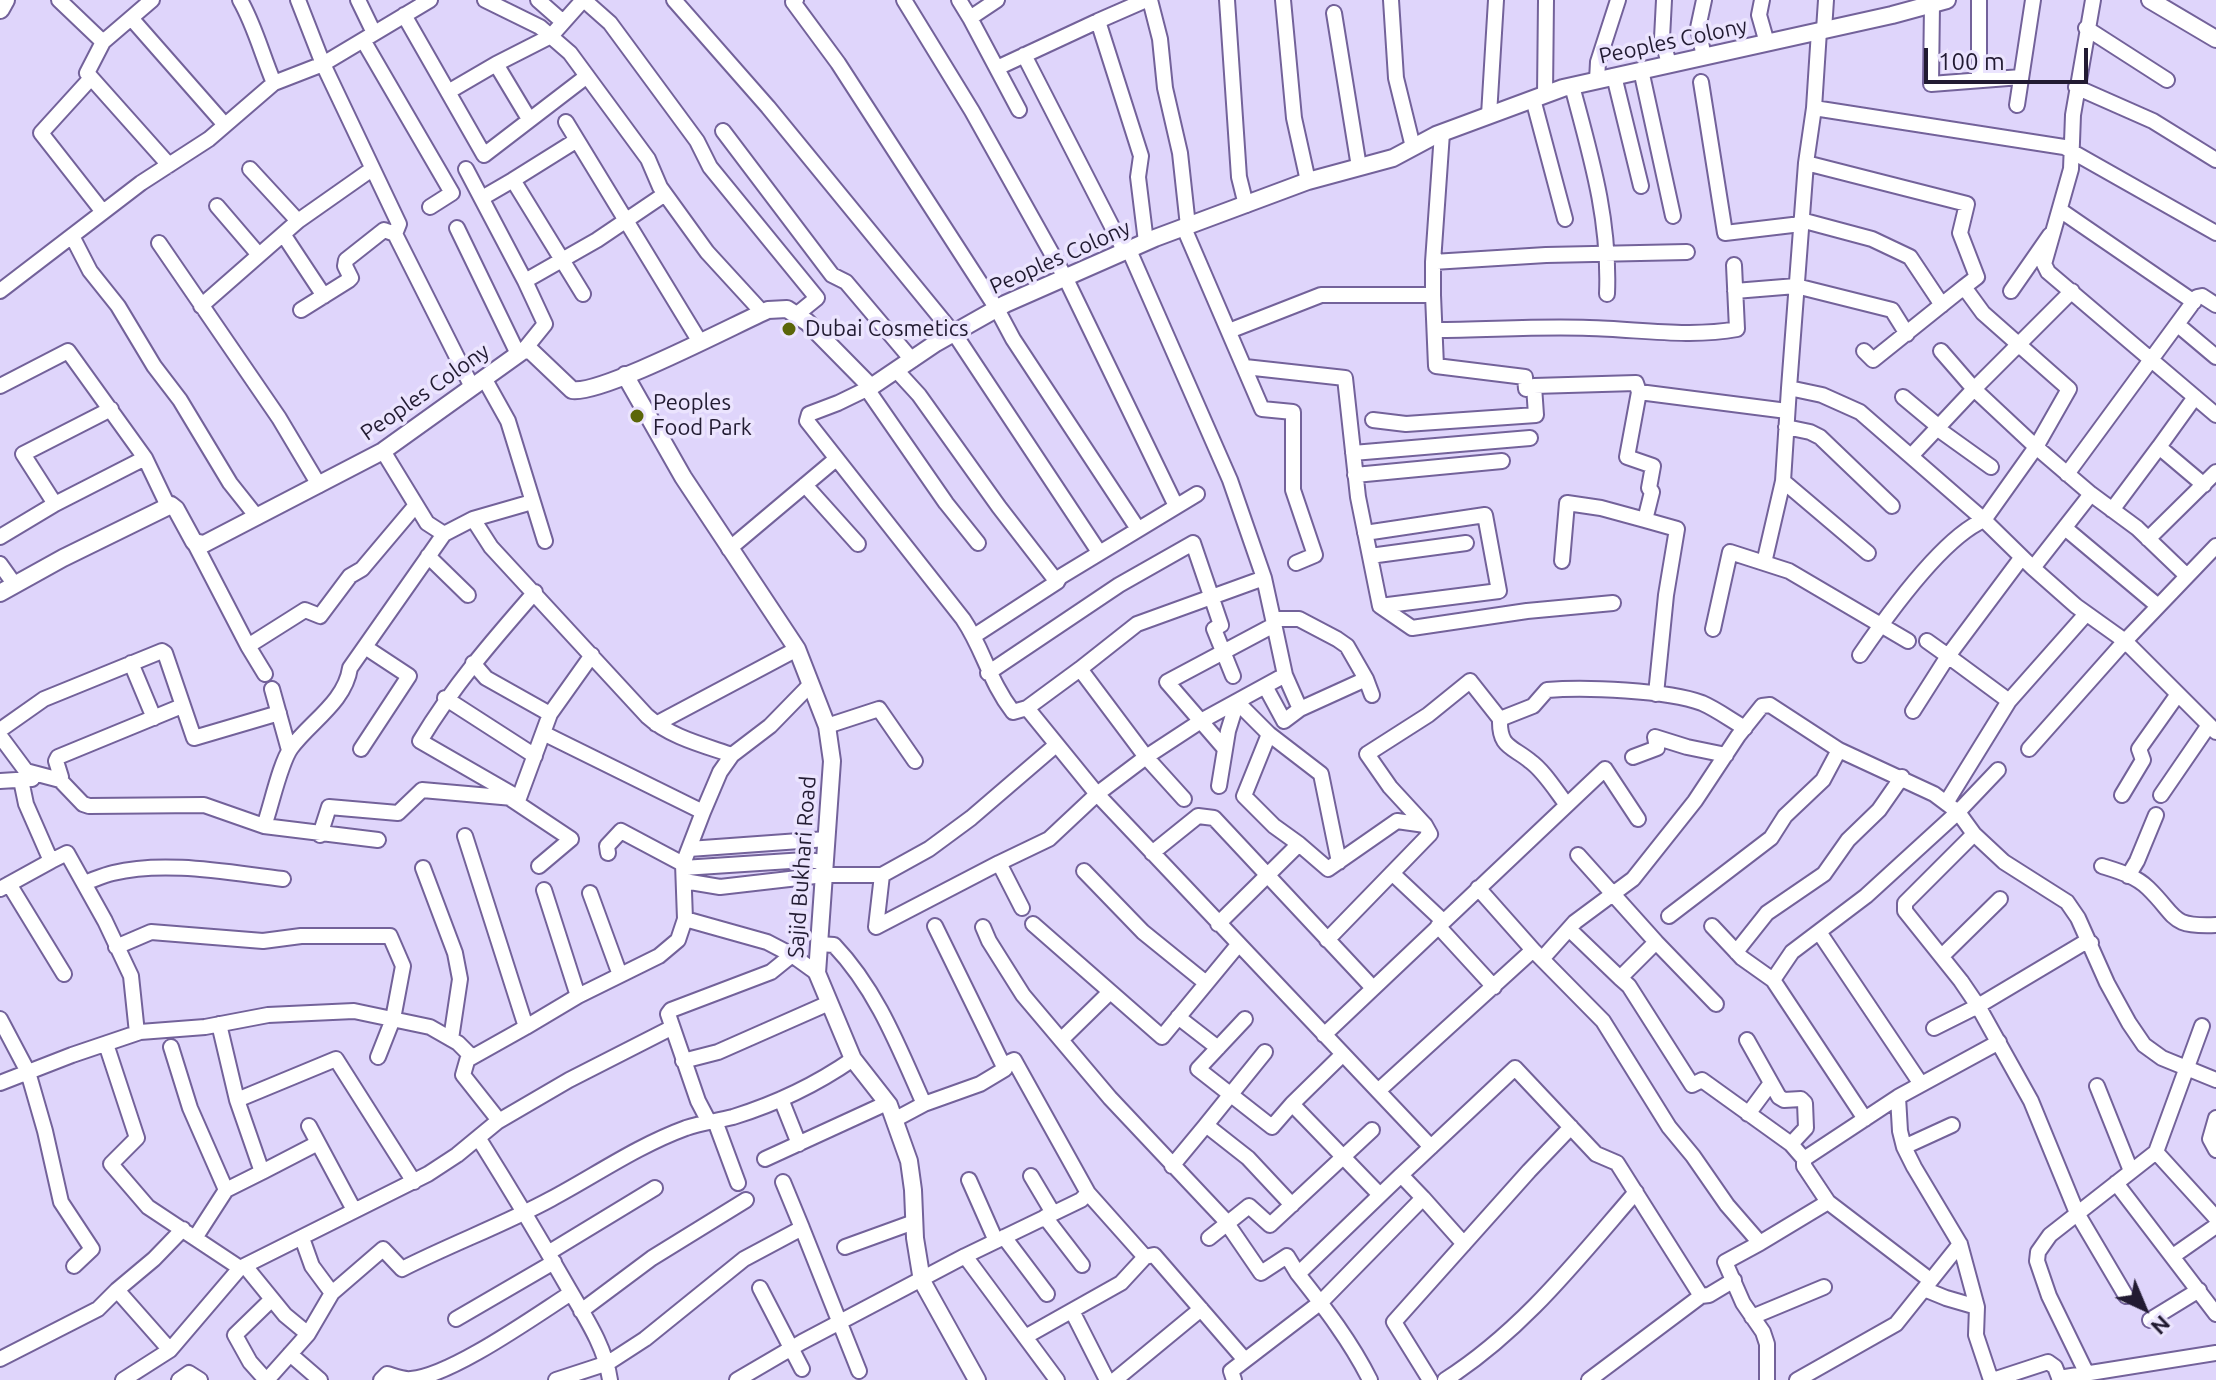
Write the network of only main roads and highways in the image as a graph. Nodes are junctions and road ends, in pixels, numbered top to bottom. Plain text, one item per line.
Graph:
1 (5, 0) edge
2 (0, 9) edge

1 - 2 main road

